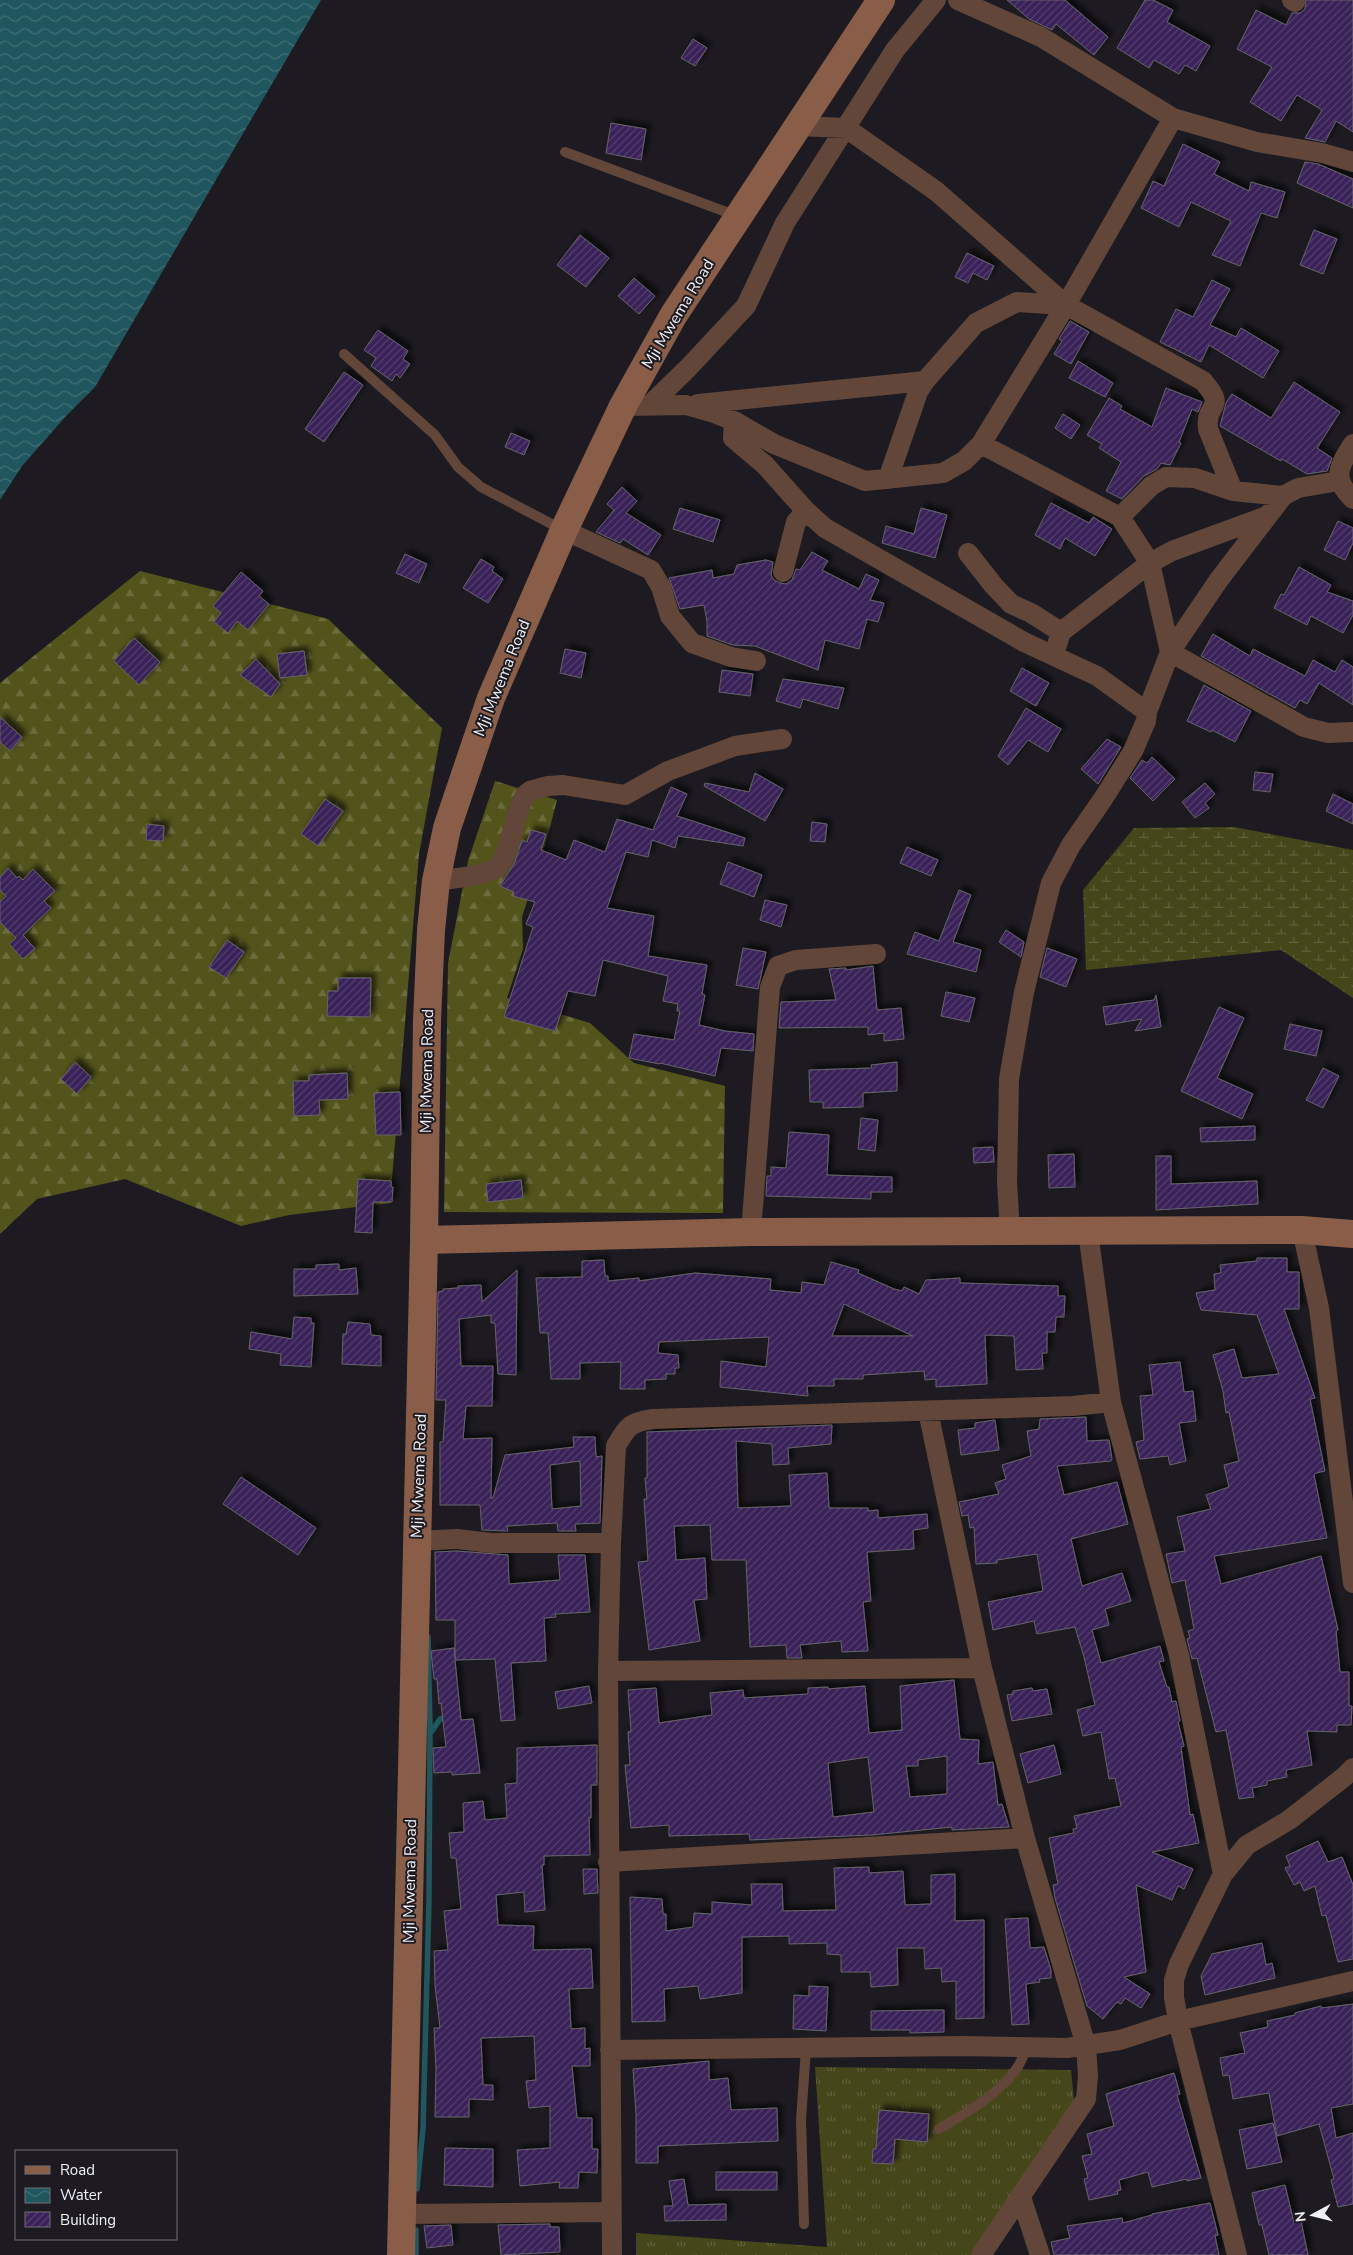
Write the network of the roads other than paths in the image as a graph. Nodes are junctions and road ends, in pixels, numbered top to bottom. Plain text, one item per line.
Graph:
1 (881, 0) edge
2 (936, 0) edge
3 (958, 0) edge
4 (1173, 118) junction
5 (797, 126) junction
6 (846, 128) junction
7 (565, 152) dead end
8 (1353, 162) edge
9 (738, 216) junction
10 (1066, 305) junction
11 (344, 354) dead end
12 (926, 381) junction
13 (686, 405) junction
14 (636, 406) junction
15 (734, 421) junction
16 (981, 444) junction
17 (1353, 444) edge
18 (888, 479) junction
19 (1338, 480) junction
20 (1233, 490) junction
21 (1283, 496) junction
22 (1353, 499) edge
23 (806, 511) junction
24 (1266, 516) junction
25 (1120, 517) junction
26 (564, 530) junction
27 (968, 552) dead end
28 (1150, 563) junction
29 (783, 572) dead end
30 (1061, 632) junction
31 (1170, 652) junction
32 (1053, 656) junction
33 (756, 661) dead end
34 (1147, 712) junction
35 (1353, 732) edge
36 (782, 738) dead end
37 (436, 881) junction
38 (876, 954) dead end
39 (1302, 1230) junction
40 (751, 1232) junction
41 (1010, 1232) junction
42 (1088, 1232) junction
43 (1353, 1234) edge
44 (424, 1240) junction
45 (1111, 1402) junction
46 (928, 1411) junction
47 (417, 1541) junction
48 (611, 1543) junction
49 (1351, 1553) edge
50 (1353, 1583) edge
51 (982, 1668) junction
52 (608, 1671) junction
53 (1353, 1768) edge
54 (1025, 1838) junction
55 (608, 1862) junction
56 (1223, 1874) junction
57 (1353, 1981) edge
58 (1178, 2021) junction
59 (1086, 2046) junction
60 (1028, 2047) junction
61 (806, 2049) junction
62 (610, 2050) junction
63 (939, 2129) dead end
64 (1021, 2197) junction
65 (611, 2212) junction
66 (402, 2214) junction
67 (804, 2224) dead end
68 (401, 2255) edge
69 (612, 2255) edge
70 (981, 2255) edge
71 (1040, 2255) edge
72 (1237, 2255) edge

1 - 5 main road, Mji Mwema Road
2 - 6 street
3 - 4 street
4 - 8 street
4 - 10 street
5 - 6 street
5 - 9 main road, Mji Mwema Road
6 - 10 street
6 - 14 street
7 - 9 lane
9 - 14 main road, Mji Mwema Road
10 - 12 street
10 - 16 street
10 - 20 street
11 - 26 lane
12 - 13 street
12 - 18 street
13 - 14 street
13 - 15 street
14 - 26 main road, Mji Mwema Road
15 - 18 street
15 - 23 street
16 - 18 street
16 - 25 street
17 - 19 street
19 - 21 street
19 - 22 street
20 - 21 street
20 - 25 street
21 - 24 street
23 - 29 street
23 - 32 street
24 - 28 street
24 - 31 street
25 - 28 street
26 - 33 street
26 - 37 main road, Mji Mwema Road
27 - 30 street
28 - 30 street
28 - 31 street
30 - 32 street
31 - 34 street
31 - 35 street
32 - 34 street
34 - 41 street
36 - 37 street
37 - 44 main road, Mji Mwema Road
38 - 40 street
39 - 42 main road
39 - 43 main road
39 - 49 street
40 - 41 main road
40 - 44 main road
41 - 42 main road
42 - 45 street
44 - 47 main road, Mji Mwema Road
45 - 46 street
45 - 56 street
46 - 48 street
46 - 51 street
47 - 48 street
47 - 66 main road, Mji Mwema Road
48 - 52 street
49 - 50 street
51 - 52 street
51 - 54 street
52 - 55 street
53 - 56 street
54 - 55 street
54 - 59 street
55 - 62 street
56 - 58 street
57 - 58 street
58 - 59 street
58 - 72 street
59 - 60 street
59 - 64 street
60 - 61 street
60 - 63 lane
61 - 62 street
61 - 67 lane
62 - 65 street
64 - 70 street
64 - 71 street
65 - 66 street
65 - 69 street
66 - 68 main road, Mji Mwema Road

